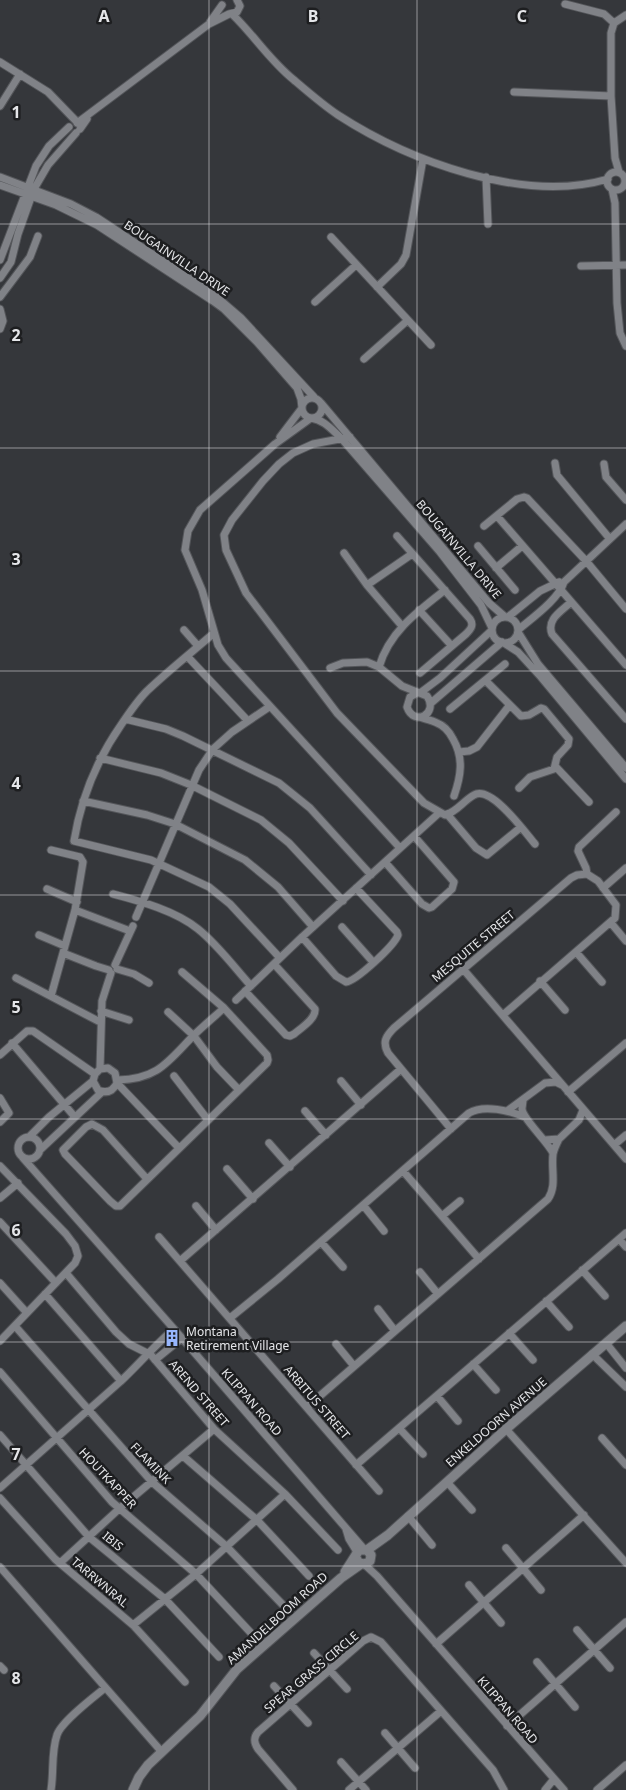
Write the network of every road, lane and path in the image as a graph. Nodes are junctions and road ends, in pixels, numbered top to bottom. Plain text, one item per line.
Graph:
1 (237, 0) edge
2 (223, 2) edge
3 (565, 4) dead end
4 (239, 10) junction
5 (230, 14) junction
6 (626, 15) edge
7 (614, 23) junction
8 (209, 24) junction
9 (246, 27) junction
10 (0, 62) edge
11 (20, 74) junction
12 (514, 92) dead end
13 (611, 96) junction
14 (0, 106) edge
15 (75, 127) junction
16 (44, 154) junction
17 (615, 158) junction
18 (423, 159) junction
19 (52, 160) junction
20 (623, 174) edge
21 (0, 177) edge
22 (486, 177) junction
23 (609, 177) junction
24 (593, 184) junction
25 (0, 185) edge
26 (624, 187) edge
27 (610, 188) junction
28 (30, 192) junction
29 (615, 203) junction
30 (488, 224) dead end
31 (38, 236) dead end
32 (331, 237) dead end
33 (0, 260) edge
34 (356, 265) junction
35 (618, 265) junction
36 (626, 265) edge
37 (581, 266) dead end
38 (0, 278) edge
39 (377, 287) junction
40 (200, 289) junction
41 (0, 297) edge
42 (315, 302) dead end
43 (0, 309) edge
44 (408, 320) junction
45 (0, 329) edge
46 (431, 345) dead end
47 (626, 346) edge
48 (364, 359) dead end
49 (314, 398) junction
50 (321, 403) junction
51 (302, 408) junction
52 (311, 418) junction
53 (350, 437) junction
54 (341, 438) junction
55 (275, 444) junction
56 (555, 463) dead end
57 (604, 464) dead end
58 (626, 500) edge
59 (497, 516) junction
60 (626, 524) edge
61 (484, 526) dead end
62 (397, 536) dead end
63 (610, 539) junction
64 (478, 546) dead end
65 (522, 546) junction
66 (344, 553) dead end
67 (412, 554) junction
68 (587, 562) junction
69 (496, 568) junction
70 (564, 582) junction
71 (555, 583) junction
72 (367, 585) junction
73 (445, 590) junction
74 (515, 590) dead end
75 (562, 590) junction
76 (571, 602) junction
77 (626, 609) edge
78 (419, 610) junction
79 (506, 617) junction
80 (402, 626) junction
81 (492, 629) junction
82 (184, 630) dead end
83 (518, 631) junction
84 (214, 633) junction
85 (503, 642) junction
86 (451, 645) junction
87 (198, 646) junction
88 (187, 656) junction
89 (505, 664) dead end
90 (626, 665) edge
91 (379, 667) junction
92 (330, 668) dead end
93 (420, 673) dead end
94 (486, 680) junction
95 (402, 686) junction
96 (419, 693) junction
97 (407, 703) junction
98 (269, 706) junction
99 (431, 706) junction
100 (510, 706) junction
101 (626, 706) edge
102 (450, 709) dead end
103 (620, 711) junction
104 (419, 717) junction
105 (125, 719) junction
106 (626, 719) edge
107 (248, 721) junction
108 (438, 723) junction
109 (212, 749) junction
110 (459, 752) junction
111 (100, 758) junction
112 (556, 767) junction
113 (626, 768) edge
114 (626, 779) edge
115 (192, 785) junction
116 (519, 788) dead end
117 (454, 796) dead end
118 (83, 800) junction
119 (588, 802) dead end
120 (616, 812) dead end
121 (439, 813) junction
122 (448, 814) junction
123 (175, 824) junction
124 (521, 827) junction
125 (414, 836) junction
126 (535, 844) dead end
127 (400, 848) junction
128 (51, 850) dead end
129 (385, 862) junction
130 (159, 863) junction
131 (626, 868) edge
132 (587, 874) junction
133 (371, 875) junction
134 (356, 888) junction
135 (603, 888) junction
136 (47, 889) dead end
137 (113, 894) dead end
138 (343, 900) junction
139 (77, 902) junction
140 (142, 902) junction
141 (75, 910) junction
142 (136, 918) dead end
143 (610, 923) junction
144 (314, 927) junction
145 (342, 927) dead end
146 (39, 935) dead end
147 (302, 937) junction
148 (626, 941) edge
149 (64, 950) junction
150 (576, 952) junction
151 (280, 958) junction
152 (373, 962) junction
153 (274, 964) junction
154 (113, 969) junction
155 (463, 969) junction
156 (182, 972) dead end
157 (16, 978) dead end
158 (540, 981) junction
159 (602, 982) dead end
160 (149, 983) dead end
161 (248, 988) junction
162 (51, 996) junction
163 (236, 1000) dead end
164 (224, 1008) junction
165 (565, 1010) dead end
166 (101, 1011) junction
167 (168, 1012) dead end
168 (503, 1015) junction
169 (129, 1020) dead end
170 (100, 1022) junction
171 (194, 1036) junction
172 (12, 1043) junction
173 (626, 1043) edge
174 (0, 1055) edge
175 (546, 1067) junction
176 (401, 1069) junction
177 (96, 1074) junction
178 (174, 1076) dead end
179 (341, 1081) dead end
180 (118, 1082) junction
181 (542, 1085) junction
182 (562, 1085) junction
183 (238, 1090) junction
184 (102, 1092) junction
185 (568, 1092) junction
186 (0, 1098) edge
187 (523, 1100) junction
188 (64, 1104) junction
189 (361, 1105) junction
190 (582, 1110) junction
191 (305, 1111) dead end
192 (507, 1111) junction
193 (74, 1116) junction
194 (525, 1116) junction
195 (208, 1120) junction
196 (591, 1120) junction
197 (0, 1122) edge
198 (576, 1123) junction
199 (451, 1129) junction
200 (626, 1135) edge
201 (326, 1136) junction
202 (29, 1137) junction
203 (559, 1138) junction
204 (546, 1140) junction
205 (269, 1143) dead end
206 (614, 1145) junction
207 (179, 1148) junction
208 (40, 1150) junction
209 (553, 1154) junction
210 (23, 1158) junction
211 (34, 1158) junction
212 (626, 1159) edge
213 (0, 1166) edge
214 (290, 1167) junction
215 (227, 1169) dead end
216 (403, 1171) junction
217 (40, 1177) junction
218 (148, 1179) junction
219 (18, 1183) junction
220 (0, 1198) edge
221 (253, 1199) junction
222 (460, 1200) dead end
223 (363, 1205) junction
224 (196, 1206) dead end
225 (442, 1216) junction
226 (0, 1222) edge
227 (216, 1230) junction
228 (384, 1231) dead end
229 (626, 1233) edge
230 (159, 1237) dead end
231 (619, 1239) junction
232 (321, 1242) junction
233 (626, 1247) edge
234 (479, 1259) junction
235 (180, 1261) junction
236 (343, 1267) dead end
237 (582, 1270) junction
238 (66, 1272) junction
239 (420, 1272) dead end
240 (0, 1283) edge
241 (56, 1283) junction
242 (45, 1294) junction
243 (438, 1294) junction
244 (605, 1296) dead end
245 (546, 1301) junction
246 (378, 1309) dead end
247 (27, 1313) junction
248 (230, 1318) junction
249 (15, 1326) junction
250 (626, 1326) edge
251 (569, 1328) dead end
252 (174, 1329) junction
253 (395, 1331) junction
254 (509, 1334) junction
255 (182, 1338) junction
256 (0, 1341) edge
257 (606, 1343) junction
258 (336, 1344) dead end
259 (148, 1353) junction
260 (592, 1354) junction
261 (155, 1360) junction
262 (533, 1360) dead end
263 (473, 1364) junction
264 (354, 1366) junction
265 (626, 1368) edge
266 (0, 1372) edge
267 (121, 1381) junction
268 (626, 1388) edge
269 (496, 1390) dead end
270 (436, 1396) junction
271 (306, 1408) junction
272 (88, 1409) junction
273 (458, 1421) dead end
274 (399, 1428) junction
275 (214, 1429) junction
276 (506, 1429) junction
277 (0, 1435) edge
278 (56, 1437) junction
279 (602, 1438) dead end
280 (423, 1454) dead end
281 (183, 1456) junction
282 (26, 1464) junction
283 (356, 1465) junction
284 (626, 1465) edge
285 (152, 1482) junction
286 (447, 1482) junction
287 (0, 1488) edge
288 (379, 1491) dead end
289 (285, 1494) junction
290 (0, 1498) edge
291 (119, 1509) junction
292 (472, 1510) dead end
293 (408, 1516) junction
294 (584, 1516) junction
295 (257, 1520) junction
296 (89, 1536) junction
297 (432, 1545) dead end
298 (226, 1546) junction
299 (506, 1548) dead end
300 (338, 1550) dead end
301 (364, 1557) junction
302 (60, 1563) junction
303 (626, 1563) edge
304 (0, 1567) edge
305 (524, 1568) junction
306 (196, 1574) junction
307 (309, 1576) dead end
308 (469, 1585) dead end
309 (541, 1590) dead end
310 (165, 1599) junction
311 (484, 1603) junction
312 (282, 1604) dead end
313 (626, 1622) edge
314 (501, 1624) dead end
315 (133, 1625) junction
316 (576, 1630) dead end
317 (251, 1633) dead end
318 (436, 1644) junction
319 (594, 1650) junction
320 (314, 1653) dead end
321 (219, 1657) dead end
322 (537, 1662) dead end
323 (610, 1668) dead end
324 (330, 1670) junction
325 (185, 1682) dead end
326 (555, 1684) junction
327 (274, 1686) dead end
328 (105, 1688) junction
329 (347, 1689) dead end
330 (290, 1704) junction
331 (575, 1707) dead end
332 (441, 1711) junction
333 (308, 1723) dead end
334 (507, 1726) junction
335 (384, 1733) dead end
336 (398, 1748) junction
337 (161, 1752) junction
338 (341, 1762) dead end
339 (626, 1765) edge
340 (415, 1768) dead end
341 (554, 1779) junction
342 (359, 1782) junction
343 (51, 1790) edge
344 (133, 1790) edge
345 (293, 1790) edge
346 (350, 1790) edge
347 (366, 1790) edge
348 (504, 1790) edge
349 (545, 1790) edge
350 (564, 1790) edge
351 (597, 1790) edge

1 - 4 street
2 - 5 street
2 - 8 street
3 - 7 street
4 - 5 street
4 - 9 street
5 - 8 street
5 - 9 street
6 - 7 street
7 - 13 street
8 - 15 street
9 - 18 street
10 - 11 street
11 - 14 street
11 - 15 street
12 - 13 street
13 - 17 street
15 - 16 street
15 - 19 street
16 - 19 street
16 - 28 street
17 - 20 street
17 - 23 street
18 - 22 street
18 - 39 street
19 - 28 street
20 - 23 street
20 - 26 street
21 - 28 street, BOUGAINVILLA DRIVE
22 - 24 street
22 - 30 street
23 - 24 street
23 - 27 street
24 - 27 street
25 - 28 street, BOUGAINVILLA DRIVE
26 - 27 street
26 - 29 street
27 - 29 street
28 - 33 street
28 - 38 street
28 - 40 street, BOUGAINVILLA DRIVE
29 - 35 street
31 - 41 street
32 - 34 street
34 - 39 street
34 - 42 street
35 - 36 street
35 - 37 street
35 - 47 street
39 - 44 street
40 - 49 street, BOUGAINVILLA DRIVE
40 - 51 street, BOUGAINVILLA DRIVE
43 - 45 street
44 - 46 street
44 - 48 street
49 - 50 street, BOUGAINVILLA DRIVE
49 - 51 street
50 - 52 street
50 - 53 street, BOUGAINVILLA DRIVE
51 - 52 street, BOUGAINVILLA DRIVE
51 - 55 street
52 - 54 street, BOUGAINVILLA DRIVE
52 - 55 street
53 - 54 street
53 - 79 street, BOUGAINVILLA DRIVE
54 - 81 street, BOUGAINVILLA DRIVE
54 - 121 street
55 - 84 street
56 - 63 street
57 - 58 street
59 - 61 street
59 - 65 street
59 - 68 street
60 - 63 street
62 - 67 street
63 - 68 street
64 - 69 street
65 - 69 street
65 - 71 street
66 - 72 street
67 - 72 street
67 - 73 street
68 - 70 street
68 - 77 street
69 - 74 street
70 - 71 street
70 - 75 street
71 - 75 street
71 - 79 street
72 - 80 street
73 - 78 street
73 - 86 street
75 - 76 street
75 - 83 street
76 - 90 street
76 - 103 street
78 - 80 street
78 - 86 street
79 - 81 street, BOUGAINVILLA DRIVE
79 - 83 street, BOUGAINVILLA DRIVE
80 - 91 street
81 - 85 street, BOUGAINVILLA DRIVE
81 - 96 street
82 - 87 street
83 - 85 street
83 - 113 street, BOUGAINVILLA DRIVE
84 - 87 street
84 - 98 street
85 - 99 street
85 - 114 street, BOUGAINVILLA DRIVE
86 - 93 street
87 - 88 street
88 - 105 street
88 - 107 street
89 - 94 street
91 - 92 street
91 - 95 street
94 - 100 street
94 - 102 street
95 - 96 street
95 - 97 street
96 - 97 street
96 - 99 street
97 - 104 street
98 - 107 street
98 - 127 street
99 - 104 street
99 - 108 street
100 - 110 street
100 - 112 street
101 - 103 street
103 - 106 street
104 - 108 street
105 - 109 street
105 - 111 street
107 - 109 street
108 - 110 street
109 - 115 street
109 - 133 street
110 - 117 street
111 - 115 street
111 - 118 street
112 - 116 street
112 - 119 street
115 - 123 street
115 - 138 street
118 - 123 street
118 - 130 street
120 - 132 street
121 - 122 street
121 - 125 street
122 - 124 street
122 - 124 street
123 - 130 street
123 - 144 street
124 - 126 street
125 - 127 street
125 - 129 street
127 - 129 street
128 - 139 street
129 - 133 street
130 - 140 street
130 - 151 street
131 - 135 street
132 - 135 street
132 - 155 street, MESQUITE STREET
133 - 134 street
134 - 138 street
134 - 152 street
135 - 143 street
136 - 139 street
137 - 140 street
138 - 144 street
139 - 141 street
140 - 142 street
140 - 161 street
141 - 149 street
141 - 154 street
143 - 148 street
143 - 150 street
144 - 147 street
145 - 152 street
146 - 149 street
147 - 151 street
147 - 152 street
149 - 154 street
149 - 162 street
150 - 158 street
150 - 159 street
151 - 153 street
153 - 161 street
153 - 161 street
154 - 160 street
154 - 166 street
155 - 168 street
155 - 176 street, MESQUITE STREET
156 - 164 street
157 - 162 street
158 - 165 street
158 - 168 street
161 - 163 street
162 - 170 street
164 - 171 street
164 - 183 street
166 - 169 street
166 - 170 street
167 - 171 street
168 - 175 street
170 - 177 street
171 - 180 street
171 - 183 street
172 - 174 street
172 - 177 street
172 - 188 street
173 - 185 street
175 - 181 street
175 - 182 street
176 - 189 street
176 - 199 street
177 - 180 street
177 - 184 street
177 - 188 street
178 - 195 street
179 - 189 street
180 - 184 street
180 - 207 street
181 - 182 street
181 - 187 street
182 - 185 street
183 - 195 street
184 - 193 street
185 - 190 street
186 - 197 street
187 - 192 street
187 - 194 street
188 - 193 street
188 - 202 street
189 - 201 street
190 - 196 street
190 - 198 street
191 - 201 street
192 - 194 street
192 - 199 street
193 - 208 street
194 - 204 street
195 - 207 street
196 - 198 street
196 - 206 street
198 - 203 street
199 - 216 street
200 - 206 street
201 - 214 street
202 - 208 street
202 - 210 street
203 - 204 street
203 - 209 street
204 - 209 street
205 - 214 street
206 - 212 street
207 - 218 street
208 - 211 street
209 - 234 street
210 - 211 street
210 - 217 street, KLIPPAN ROAD
211 - 217 street, KLIPPAN ROAD
213 - 219 street
214 - 221 street
215 - 221 street
216 - 223 street
216 - 225 street
217 - 252 street, KLIPPAN ROAD
218 - 218 street
219 - 220 street
219 - 238 street
221 - 227 street
222 - 225 street
223 - 228 street
223 - 232 street
224 - 227 street
225 - 234 street
226 - 241 street
227 - 235 street
229 - 231 street
230 - 235 street, ARBITUS STREET
231 - 233 street
231 - 237 street
232 - 236 street
232 - 248 street
234 - 243 street
235 - 248 street, ARBITUS STREET
237 - 244 street
237 - 245 street
238 - 241 street
238 - 259 street, AREND STREET
239 - 243 street
240 - 247 street
241 - 242 street
242 - 247 street
242 - 267 street
243 - 253 street
245 - 251 street
245 - 254 street
246 - 253 street
247 - 249 street
248 - 271 street, ARBITUS STREET
249 - 256 street
249 - 272 street, FLAMINK
250 - 257 street, ENKELDOORN AVENUE
252 - 255 street, KLIPPAN ROAD
252 - 259 street
253 - 264 street
254 - 262 street
254 - 263 street
255 - 261 street
255 - 301 street, KLIPPAN ROAD
257 - 260 street, ENKELDOORN AVENUE
257 - 265 street
258 - 264 street
259 - 261 street, AREND STREET
259 - 267 street
260 - 268 street
260 - 276 street, ENKELDOORN AVENUE
261 - 275 street, AREND STREET
263 - 269 street
263 - 270 street
264 - 271 street
266 - 278 street, HOUTKAPPER
267 - 272 street
270 - 273 street
270 - 274 street
271 - 283 street, ARBITUS STREET
272 - 278 street
272 - 285 street, FLAMINK
274 - 280 street
274 - 283 street
275 - 281 street
275 - 289 street, AREND STREET
276 - 286 street, ENKELDOORN AVENUE
276 - 294 street
277 - 282 street, IBIS
278 - 282 street
278 - 291 street, HOUTKAPPER
279 - 284 street
281 - 285 street
281 - 295 street
282 - 287 street
282 - 296 street, IBIS
283 - 288 street, ARBITUS STREET
285 - 291 street
285 - 298 street, FLAMINK
286 - 292 street
286 - 293 street, ENKELDOORN AVENUE
289 - 295 street
289 - 300 street, AREND STREET
290 - 302 street, TARRWNRAL
291 - 296 street
291 - 306 street, HOUTKAPPER
293 - 297 street
293 - 301 street, ENKELDOORN AVENUE
294 - 303 street
294 - 305 street
295 - 298 street
295 - 307 street
296 - 302 street
296 - 310 street, IBIS
298 - 306 street
298 - 312 street, FLAMINK
299 - 305 street
301 - 318 street, KLIPPAN ROAD
301 - 337 street, AMANDELBOOM ROAD
302 - 315 street, TARRWNRAL
304 - 328 street
305 - 309 street
305 - 311 street
306 - 310 street
306 - 317 street, HOUTKAPPER
308 - 311 street
310 - 315 street
310 - 321 street, IBIS
311 - 314 street
311 - 318 street
313 - 319 street
315 - 325 street, TARRWNRAL
316 - 319 street
318 - 334 street, KLIPPAN ROAD
319 - 323 street
319 - 326 street
320 - 324 street
322 - 326 street
324 - 329 street
324 - 330 street, SPEAR GRASS CIRCLE
324 - 332 street, SPEAR GRASS CIRCLE
326 - 331 street
326 - 334 street
327 - 330 street
328 - 337 street
328 - 343 street
330 - 333 street
330 - 345 street, SPEAR GRASS CIRCLE
332 - 336 street
332 - 348 street, SPEAR GRASS CIRCLE
334 - 341 street, KLIPPAN ROAD
335 - 336 street
336 - 340 street
336 - 342 street
337 - 344 street, AMANDELBOOM ROAD
338 - 342 street
339 - 351 street
341 - 349 street
341 - 350 street, KLIPPAN ROAD
342 - 346 street
342 - 347 street

